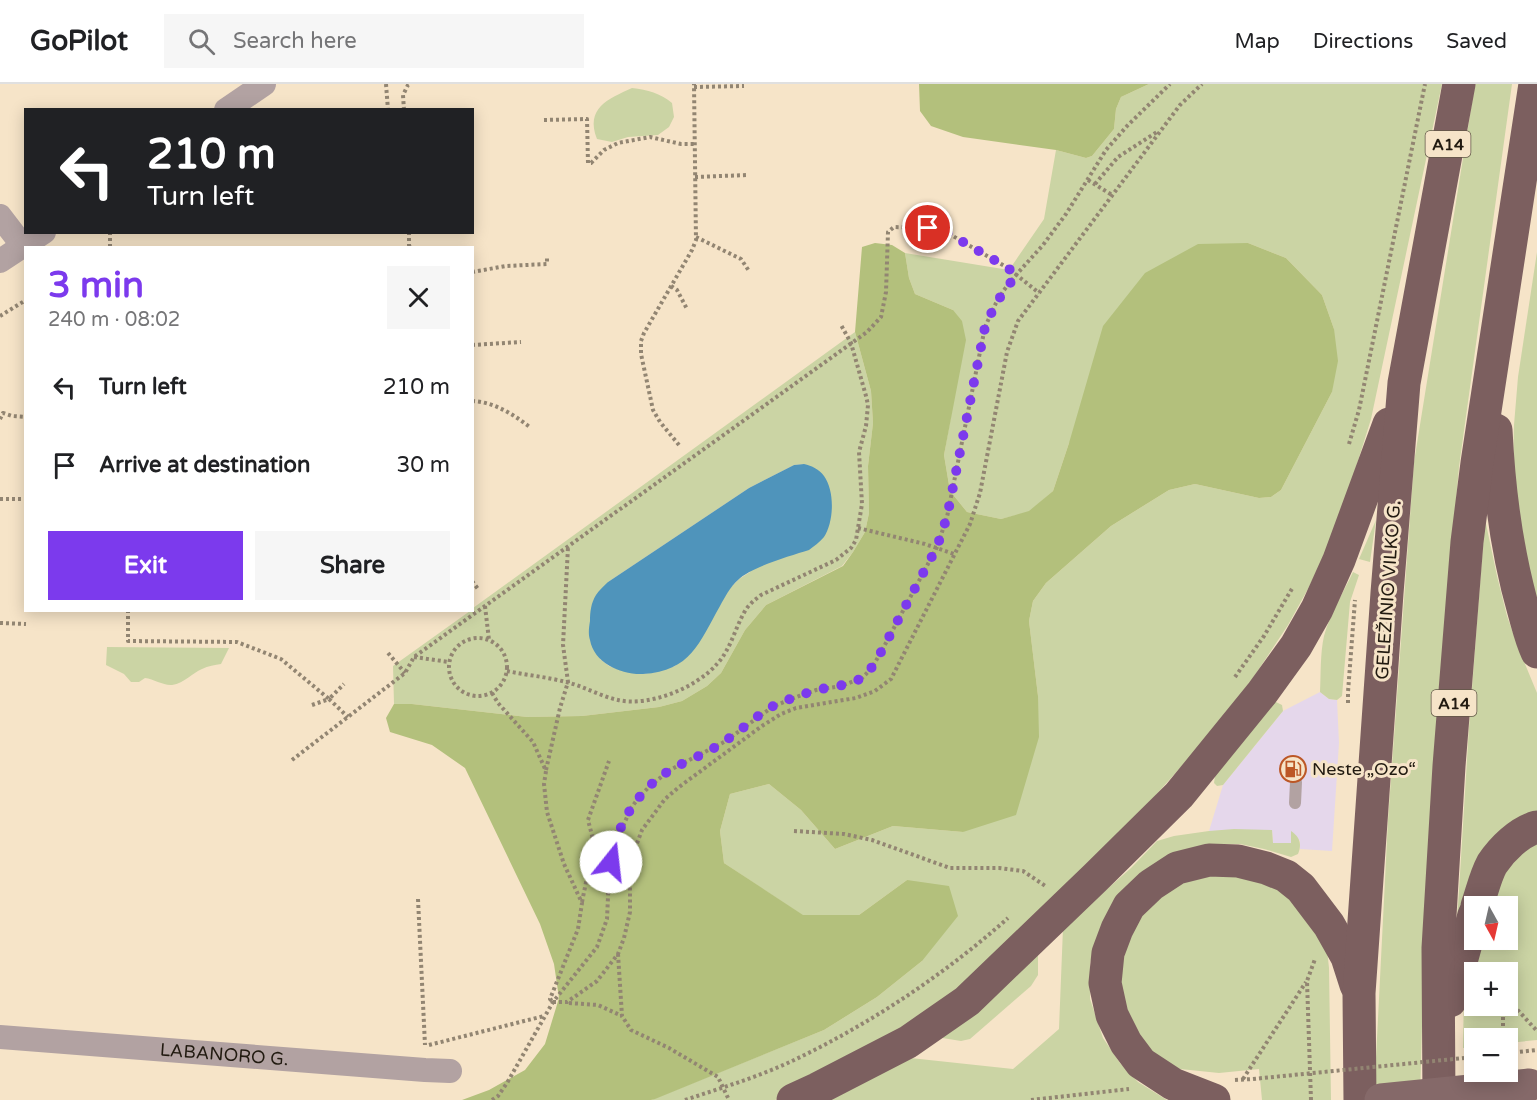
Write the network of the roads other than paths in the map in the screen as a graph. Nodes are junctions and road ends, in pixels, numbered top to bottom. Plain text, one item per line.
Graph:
1 (264, 84) edge
2 (1459, 84) edge
3 (1535, 84) edge
4 (229, 108) edge
5 (0, 216) edge
6 (41, 234) edge
7 (23, 246) junction
8 (0, 261) edge
9 (1492, 365) junction
10 (1404, 383) junction
11 (1537, 652) edge
12 (1296, 782) dead end
13 (1295, 803) dead end
14 (1537, 827) edge
15 (1480, 896) edge
16 (1464, 950) edge
17 (1359, 993) junction
18 (0, 1037) edge
19 (1438, 1043) junction
20 (450, 1071) dead end
21 (1533, 1083) edge
22 (793, 1100) edge
23 (1214, 1100) edge
24 (1360, 1100) edge
25 (1381, 1100) edge
26 (1439, 1100) edge

1 - 4 street
2 - 10 highway, GELEŽINIO VILKO G. / A14
3 - 9 highway, A14
5 - 7 street
6 - 7 street
7 - 8 street
9 - 11 highway
9 - 19 highway, A14
10 - 17 highway, GELEŽINIO VILKO G. / A14
10 - 22 highway
12 - 13 lane
14 - 15 highway
16 - 19 highway
17 - 23 highway
17 - 24 highway, GELEŽINIO VILKO G. / A14
18 - 20 street, LABANORO G.
19 - 26 highway, A14
21 - 25 main road, bridge

